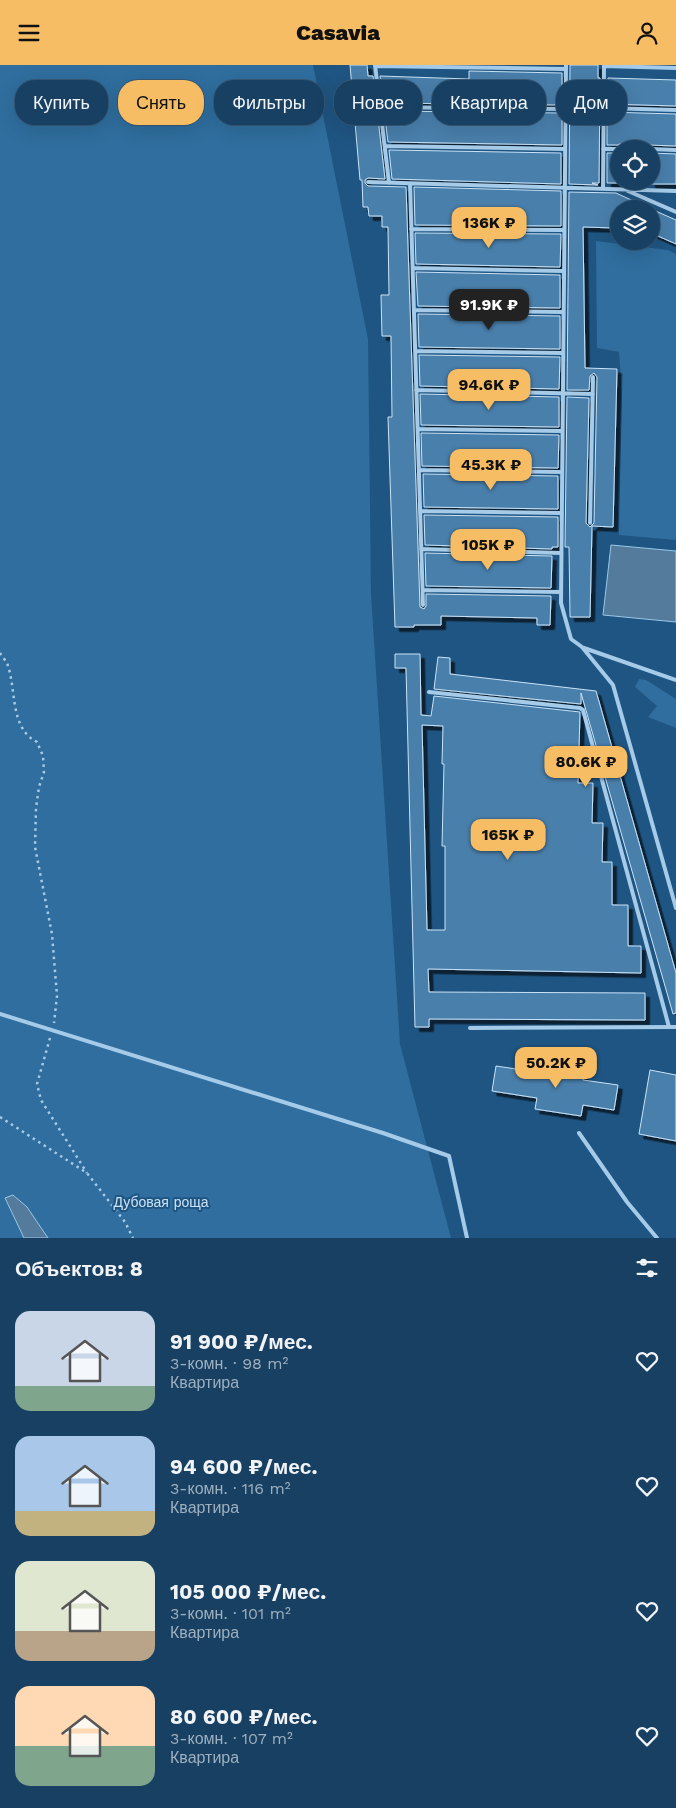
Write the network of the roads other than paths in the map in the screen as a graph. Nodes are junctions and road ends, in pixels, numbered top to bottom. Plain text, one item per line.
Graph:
1 (375, 66) edge
2 (604, 66) edge
3 (566, 67) edge
4 (676, 68) edge
5 (377, 80) edge
6 (566, 80) edge
7 (604, 80) edge
8 (422, 107) edge
9 (556, 109) edge
10 (627, 109) edge
11 (676, 110) edge
12 (382, 125) edge
13 (566, 125) edge
14 (604, 125) edge
15 (385, 146) junction
16 (565, 149) junction
17 (603, 149) junction
18 (610, 149) edge
19 (660, 149) edge
20 (676, 150) edge
21 (368, 183) dead end
22 (389, 183) junction
23 (410, 183) junction
24 (565, 188) junction
25 (603, 189) junction
26 (610, 189) edge
27 (626, 190) joint
28 (676, 191) edge
29 (676, 212) edge
30 (411, 229) junction
31 (564, 230) junction
32 (413, 268) junction
33 (564, 271) junction
34 (414, 309) junction
35 (563, 313) junction
36 (415, 351) junction
37 (563, 353) junction
38 (593, 377) dead end
39 (416, 390) junction
40 (563, 393) junction
41 (593, 393) junction
42 (418, 429) junction
43 (562, 431) junction
44 (419, 470) junction
45 (562, 471) junction
46 (420, 511) junction
47 (562, 513) junction
48 (590, 523) dead end
49 (422, 549) junction
50 (561, 553) junction
51 (423, 590) junction
52 (561, 593) junction
53 (423, 605) dead end
54 (582, 647) junction
55 (676, 680) edge
56 (429, 692) dead end
57 (676, 908) edge
58 (0, 1015) edge
59 (669, 1027) junction
60 (676, 1027) edge
61 (470, 1028) dead end
62 (579, 1133) dead end
63 (467, 1238) edge
64 (657, 1238) edge

1 - 3 lane
1 - 5 lane
2 - 4 lane
2 - 7 lane
3 - 6 lane
8 - 9 lane
10 - 11 lane
12 - 15 lane
13 - 16 lane
14 - 17 lane
15 - 16 lane
15 - 22 lane
16 - 24 lane
17 - 18 lane
17 - 25 lane
19 - 20 lane
21 - 22 lane
22 - 23 lane
23 - 24 lane
23 - 30 lane
24 - 25 lane
24 - 31 lane
25 - 26 lane
27 - 28 lane
27 - 29 lane
30 - 31 lane
30 - 32 lane
31 - 33 lane
32 - 33 lane
32 - 34 lane
33 - 35 lane
34 - 35 lane
34 - 36 lane
35 - 37 lane
36 - 37 lane
36 - 39 lane
37 - 40 lane
38 - 41 lane
39 - 40 lane
39 - 42 lane
40 - 41 lane
40 - 43 lane
41 - 48 lane
42 - 43 lane
42 - 44 lane
43 - 45 lane
44 - 45 lane
44 - 46 lane
45 - 47 lane
46 - 47 lane
46 - 49 lane
47 - 50 lane
49 - 50 lane
49 - 51 lane
50 - 52 lane
51 - 52 lane
51 - 53 lane
52 - 54 lane
54 - 55 lane
54 - 57 lane
56 - 59 lane
58 - 63 lane
59 - 60 lane
59 - 61 lane
62 - 64 lane

